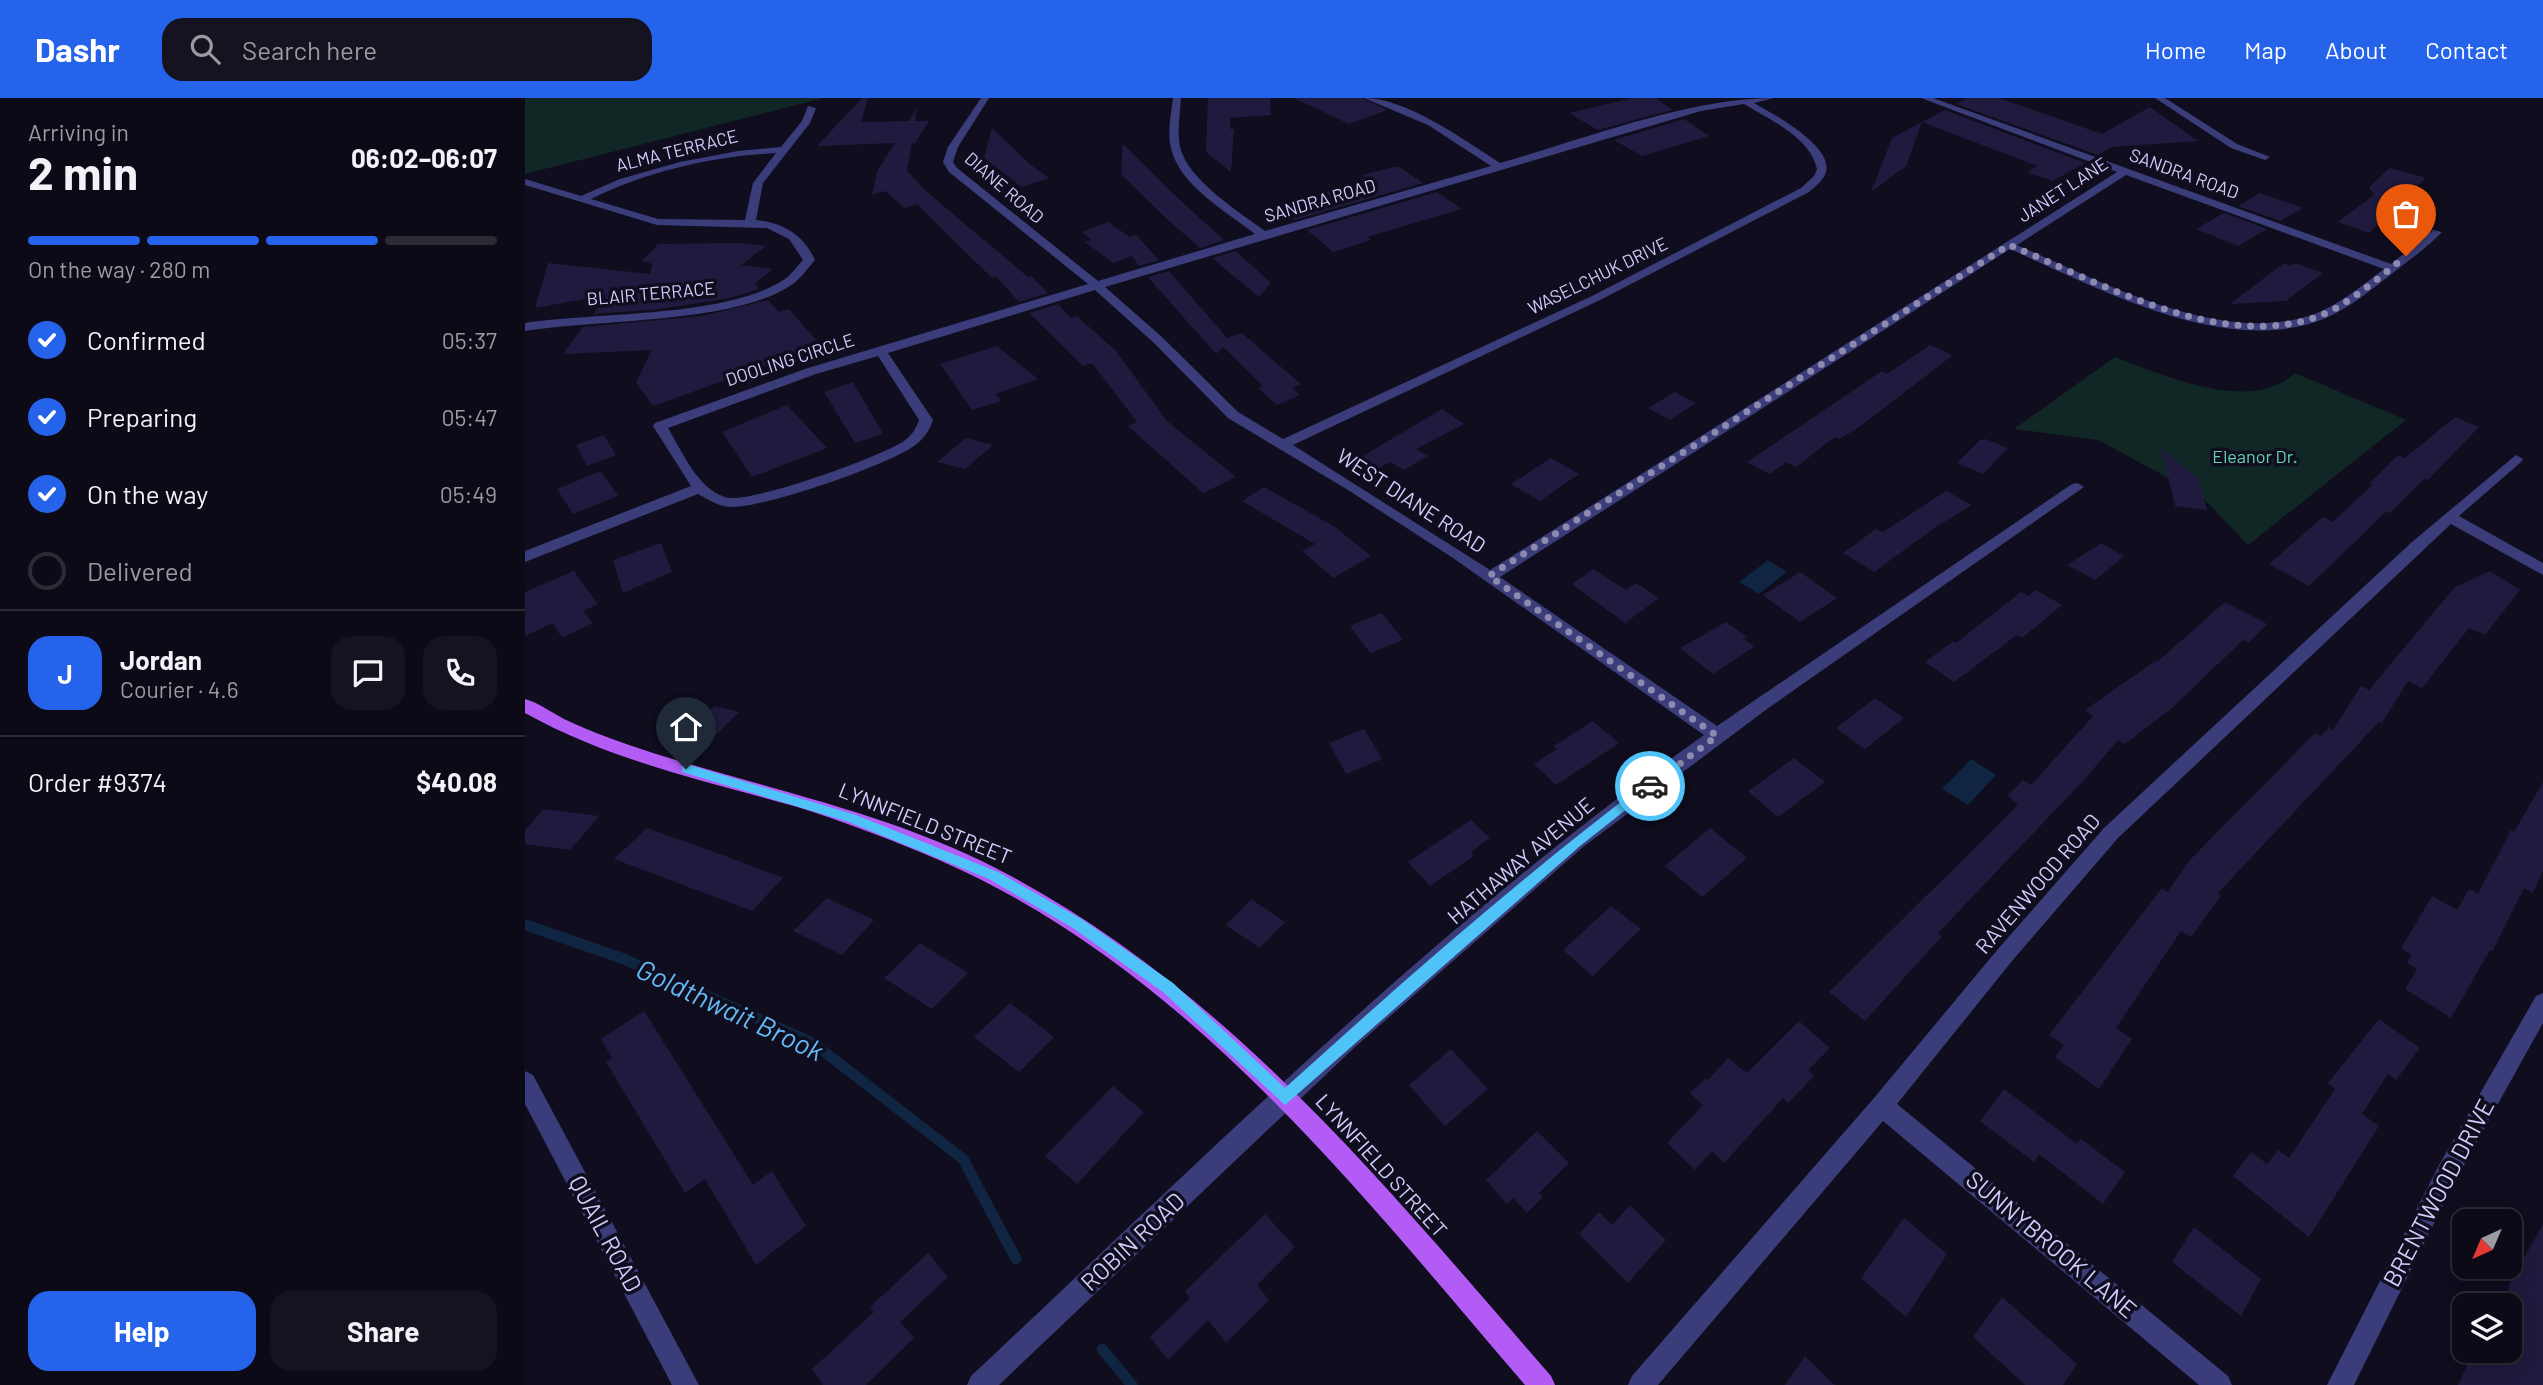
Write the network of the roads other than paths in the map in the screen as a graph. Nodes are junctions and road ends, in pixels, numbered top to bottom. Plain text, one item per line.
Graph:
1 (985, 98) edge
2 (1177, 98) edge
3 (1368, 98) edge
4 (1770, 98) edge
5 (1925, 98) edge
6 (2159, 98) edge
7 (1744, 101) junction
8 (811, 108) dead end
9 (785, 150) junction
10 (2265, 156) dead end
11 (1500, 167) junction
12 (2125, 171) junction
13 (525, 182) edge
14 (581, 200) junction
15 (750, 223) junction
16 (2437, 232) dead end
17 (1263, 235) junction
18 (2009, 245) junction
19 (2391, 268) junction
20 (1096, 285) junction
21 (525, 327) edge
22 (881, 351) junction
23 (1282, 445) junction
24 (2517, 459) dead end
25 (2077, 487) dead end
26 (699, 488) junction
27 (2450, 517) junction
28 (525, 557) edge
29 (2543, 570) edge
30 (1489, 576) junction
31 (525, 705) edge
32 (1717, 736) junction
33 (2543, 1003) edge
34 (525, 1083) edge
35 (1285, 1098) junction
36 (1882, 1106) junction
37 (686, 1385) edge
38 (980, 1385) edge
39 (1542, 1385) edge
40 (1641, 1385) edge
41 (2219, 1385) edge
42 (2340, 1385) edge

1 - 20 street, DIANE ROAD
2 - 17 street
3 - 11 street
4 - 7 street, SANDRA ROAD
5 - 12 street, SANDRA ROAD
6 - 10 street
7 - 11 street, SANDRA ROAD
7 - 23 street, WASELCHUK DRIVE
8 - 9 street
9 - 14 street, ALMA TERRACE
9 - 15 street
11 - 17 street, SANDRA ROAD
12 - 18 street, JANET LANE
12 - 19 street, SANDRA ROAD
13 - 14 street
14 - 15 street
15 - 21 street, BLAIR TERRACE
16 - 19 street
17 - 20 street, SANDRA ROAD
18 - 19 street
18 - 30 street, JANET LANE
20 - 22 street, SANDRA ROAD
20 - 23 street, WEST DIANE ROAD
22 - 26 street, DOOLING CIRCLE
22 - 26 street, DOOLING CIRCLE
23 - 30 street, WEST DIANE ROAD
24 - 27 street, RAVENWOOD ROAD
25 - 32 street, HATHAWAY AVENUE
26 - 28 street
27 - 29 street
27 - 36 street, RAVENWOOD ROAD
30 - 32 street, WEST DIANE ROAD
31 - 35 main road, LYNNFIELD STREET
32 - 35 street, HATHAWAY AVENUE
33 - 42 street, BRENTWOOD DRIVE
34 - 37 street, QUAIL ROAD
35 - 38 street, ROBIN ROAD
35 - 39 main road, LYNNFIELD STREET
36 - 40 street, RAVENWOOD ROAD
36 - 41 street, SUNNYBROOK LANE

